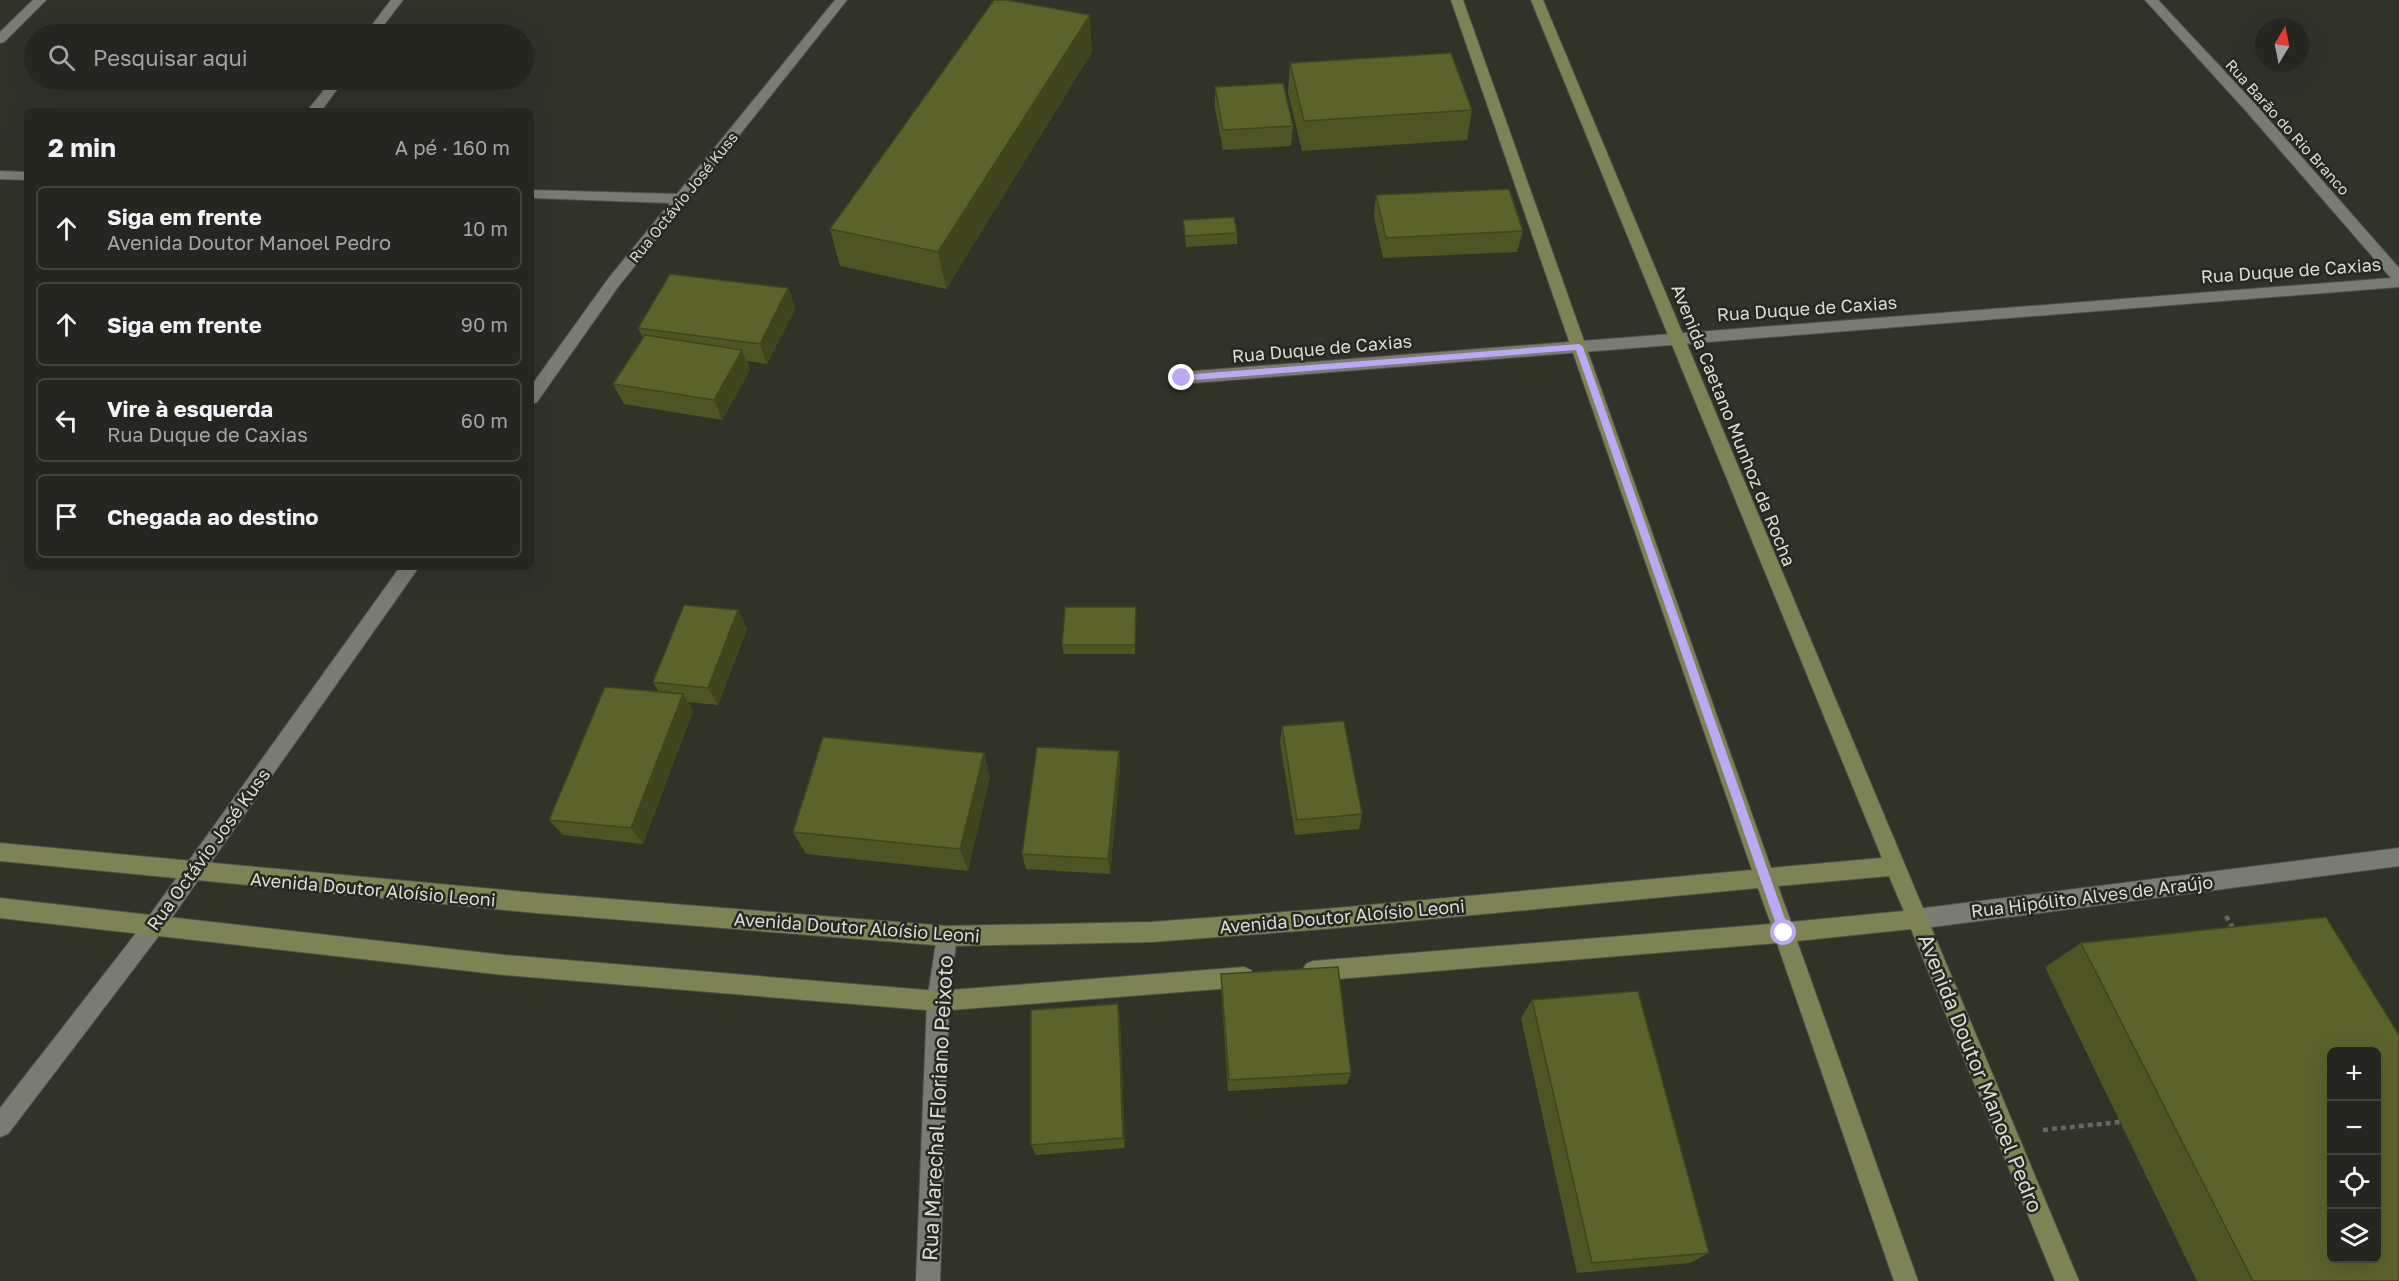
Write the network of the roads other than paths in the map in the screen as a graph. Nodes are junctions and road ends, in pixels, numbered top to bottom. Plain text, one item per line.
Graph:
1 (40, 0) edge
2 (397, 0) edge
3 (841, 0) edge
4 (1457, 0) edge
5 (1537, 0) edge
6 (2151, 0) edge
7 (379, 24) edge
8 (0, 39) edge
9 (330, 90) edge
10 (316, 108) edge
11 (0, 176) edge
12 (24, 176) edge
13 (534, 194) edge
14 (681, 199) junction
15 (2399, 277) edge
16 (2399, 282) edge
17 (1676, 337) junction
18 (1579, 347) junction
19 (1182, 378) dead end
20 (534, 394) edge
21 (408, 570) edge
22 (0, 852) edge
23 (2399, 857) edge
24 (1895, 866) junction
25 (192, 873) junction
26 (1764, 877) junction
27 (0, 908) edge
28 (1917, 919) junction
29 (154, 926) junction
30 (1784, 933) junction
31 (947, 936) junction
32 (1290, 973) edge
33 (1266, 975) edge
34 (938, 1001) junction
35 (0, 1126) edge
36 (928, 1281) edge
37 (1906, 1281) edge
38 (2067, 1281) edge

1 - 8 street
2 - 7 street
3 - 14 street, Rua Octávio José Kuss
4 - 18 main road
5 - 17 main road, Avenida Caetano Munhoz da Rocha
6 - 15 street, Rua Barão do Rio Branco
9 - 10 street
11 - 12 street
13 - 14 street
14 - 20 street, Rua Octávio José Kuss
16 - 17 street, Rua Duque de Caxias
17 - 18 street, Rua Duque de Caxias
17 - 24 main road, Avenida Caetano Munhoz da Rocha
18 - 19 street, Rua Duque de Caxias
18 - 26 main road
21 - 25 street, Rua Octávio José Kuss
22 - 25 main road, Avenida Doutor Aloísio Leoni
23 - 28 street, Rua Hipólito Alves de Araújo
24 - 26 main road, Avenida Doutor Aloísio Leoni
24 - 28 main road, Avenida Doutor Manoel Pedro
25 - 29 street, Rua Octávio José Kuss
25 - 31 main road, Avenida Doutor Aloísio Leoni
26 - 30 main road
26 - 31 main road, Avenida Doutor Aloísio Leoni
27 - 29 main road
28 - 30 main road, Rua Hipólito Alves de Araújo
28 - 38 main road, Avenida Doutor Manoel Pedro
29 - 34 main road
29 - 35 street, Rua Octávio José Kuss
30 - 32 main road
30 - 37 main road
31 - 34 street, Rua Marechal Floriano Peixoto
33 - 34 main road
34 - 36 street, Rua Marechal Floriano Peixoto

